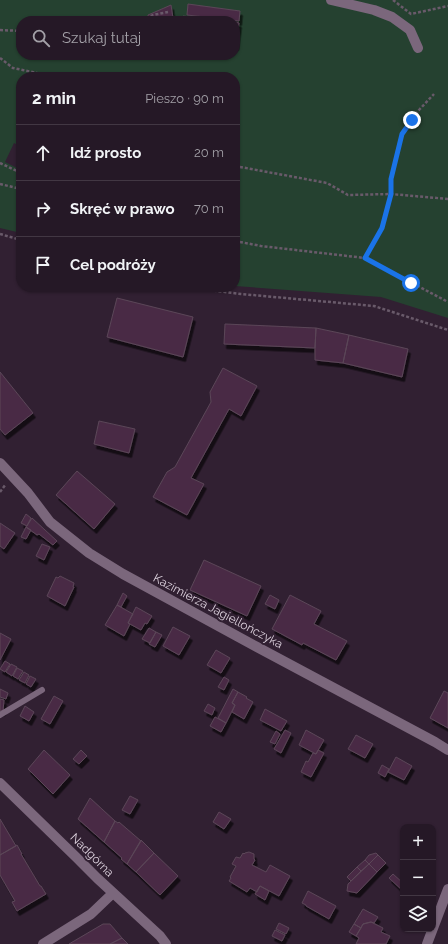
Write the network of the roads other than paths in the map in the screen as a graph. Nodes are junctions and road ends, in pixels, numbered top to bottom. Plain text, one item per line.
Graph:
1 (331, 0) edge
2 (418, 48) dead end
3 (0, 463) edge
4 (42, 690) dead end
5 (0, 715) edge
6 (448, 750) edge
7 (0, 783) edge
8 (448, 889) edge
9 (113, 893) junction
10 (43, 944) edge
11 (166, 944) edge
12 (428, 944) edge

1 - 2 street
3 - 6 street, Kazimierza Jagiellończyka
4 - 5 lane
7 - 9 street, Nadgórna
8 - 12 street
9 - 10 street
9 - 11 street, Nadgórna

